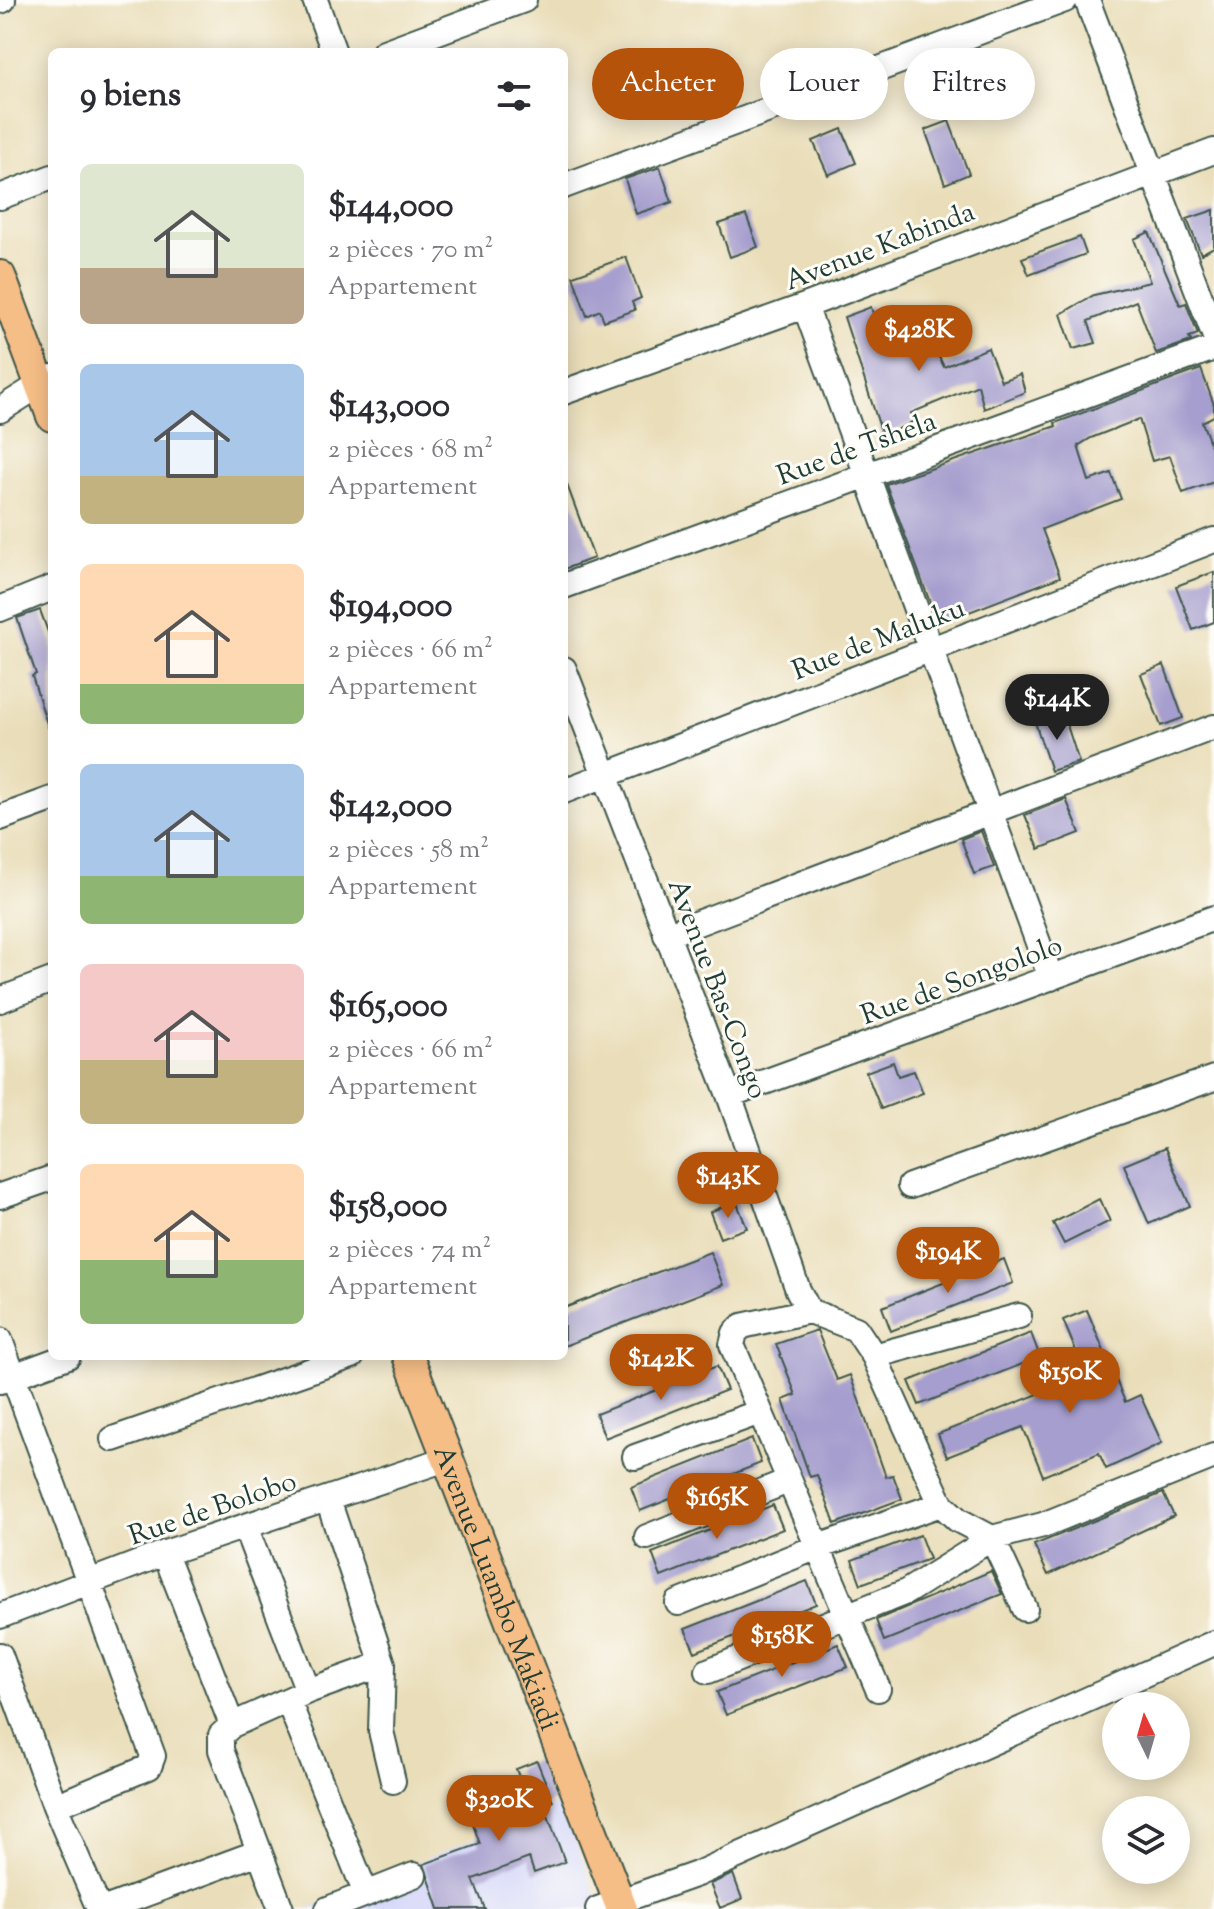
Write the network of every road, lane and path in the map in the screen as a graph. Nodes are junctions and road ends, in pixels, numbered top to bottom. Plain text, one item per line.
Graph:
1 (315, 0) edge
2 (524, 0) edge
3 (1065, 0) edge
4 (1087, 0) edge
5 (333, 48) edge
6 (395, 48) edge
7 (1214, 151) edge
8 (1151, 174) junction
9 (48, 179) edge
10 (568, 185) edge
11 (0, 197) edge
12 (0, 276) edge
13 (805, 306) junction
14 (1214, 334) edge
15 (1214, 348) edge
16 (46, 379) edge
17 (568, 391) edge
18 (0, 410) edge
19 (866, 475) junction
20 (1214, 540) edge
21 (568, 585) edge
22 (48, 590) edge
23 (0, 609) edge
24 (930, 650) junction
25 (568, 679) edge
26 (1214, 727) edge
27 (606, 776) junction
28 (568, 790) edge
29 (48, 800) edge
30 (991, 812) junction
31 (0, 818) edge
32 (1214, 918) edge
33 (666, 935) junction
34 (1051, 978) junction
35 (48, 982) edge
36 (0, 1000) edge
37 (1214, 1078) edge
38 (729, 1095) junction
39 (48, 1179) edge
40 (910, 1186) dead end
41 (0, 1196) edge
42 (809, 1311) junction
43 (1019, 1316) dead end
44 (0, 1340) edge
45 (874, 1356) junction
46 (57, 1360) edge
47 (340, 1360) edge
48 (409, 1360) edge
49 (7, 1379) edge
50 (760, 1412) junction
51 (113, 1439) dead end
52 (1214, 1456) edge
53 (635, 1457) dead end
54 (446, 1459) junction
55 (788, 1481) junction
56 (328, 1500) junction
57 (941, 1504) junction
58 (245, 1526) junction
59 (647, 1537) dead end
60 (992, 1538) junction
61 (815, 1548) junction
62 (165, 1553) junction
63 (90, 1582) junction
64 (678, 1603) dead end
65 (1025, 1609) dead end
66 (844, 1614) junction
67 (0, 1616) edge
68 (1214, 1643) edge
69 (0, 1655) edge
70 (383, 1664) junction
71 (708, 1671) dead end
72 (878, 1689) dead end
73 (299, 1697) junction
74 (232, 1725) junction
75 (393, 1781) dead end
76 (55, 1806) junction
77 (259, 1852) junction
78 (414, 1875) dead end
79 (366, 1894) junction
80 (613, 1906) edge
81 (99, 1909) edge
82 (105, 1909) edge
83 (281, 1909) edge
84 (328, 1909) edge

1 - 5 street
2 - 6 street
3 - 10 street
4 - 8 street
7 - 8 street, Avenue Kabinda
8 - 13 street, Avenue Kabinda
8 - 14 street
9 - 11 street
12 - 16 main road
13 - 17 street, Avenue Kabinda
13 - 19 street
15 - 19 street, Rue de Tshela
16 - 18 street
19 - 21 street, Rue de Tshela
19 - 24 street
20 - 24 street, Rue de Maluku
22 - 23 street
24 - 27 street, Rue de Maluku
24 - 30 street
25 - 27 street, Avenue Bas-Congo
26 - 30 street
27 - 28 street, Rue de Maluku
27 - 33 street, Avenue Bas-Congo
29 - 31 street
30 - 33 street
30 - 34 street
32 - 34 street, Rue de Songololo
33 - 38 street, Avenue Bas-Congo
34 - 38 street, Rue de Songololo
35 - 36 street
37 - 40 street
38 - 42 street, Avenue Bas-Congo
39 - 41 street
42 - 45 street
42 - 50 street
43 - 45 street
44 - 49 street
45 - 57 street
46 - 49 street
47 - 51 street
48 - 54 main road, Avenue Luambo Makiadi
49 - 63 street
50 - 53 street
50 - 55 street
52 - 60 street
54 - 56 street, Rue de Bolobo
54 - 80 main road, Avenue Luambo Makiadi
55 - 59 street
55 - 61 street
56 - 58 street, Rue de Bolobo
56 - 70 street
57 - 60 street
57 - 61 street
58 - 62 street, Rue de Bolobo
58 - 73 street
60 - 65 street
60 - 66 street
61 - 64 street
61 - 66 street
62 - 63 street, Rue de Bolobo
62 - 74 street
63 - 67 street, Rue de Bolobo
63 - 76 street
66 - 71 street
66 - 72 street
68 - 80 street
69 - 76 street
70 - 73 street
70 - 75 street
73 - 74 street
73 - 79 street
74 - 77 street
76 - 81 street
77 - 82 street
77 - 83 street
78 - 79 street
79 - 84 street

